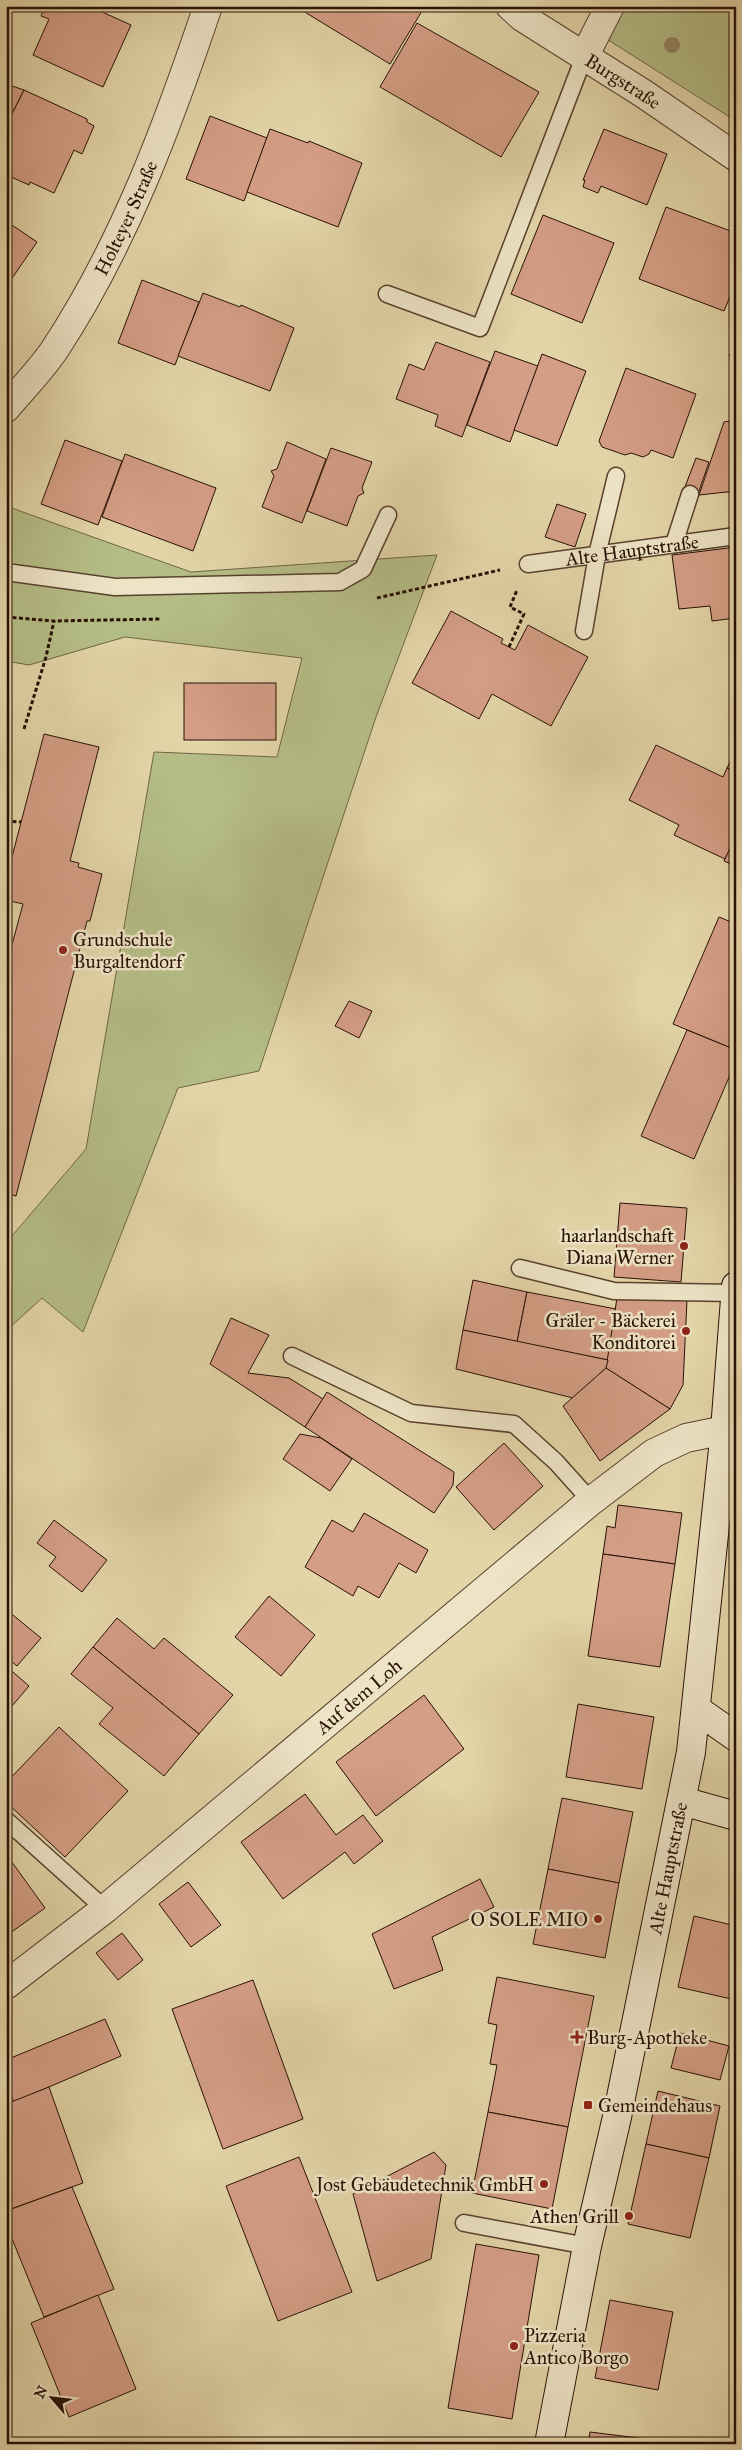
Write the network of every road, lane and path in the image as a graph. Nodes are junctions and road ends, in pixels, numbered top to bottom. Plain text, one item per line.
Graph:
1 (208, 6) edge
2 (510, 6) edge
3 (610, 6) edge
4 (584, 57) junction
5 (736, 157) edge
6 (387, 294) dead end
7 (6, 408) edge
8 (616, 476) dead end
9 (690, 494) dead end
10 (388, 515) dead end
11 (736, 536) edge
12 (674, 544) junction
13 (597, 555) junction
14 (528, 564) joint
15 (6, 572) edge
16 (54, 621) dead end
17 (584, 631) dead end
18 (509, 647) dead end
19 (24, 729) dead end
20 (6, 821) edge
21 (21, 822) dead end
22 (520, 1268) dead end
23 (736, 1286) edge
24 (735, 1293) edge
25 (292, 1356) dead end
26 (728, 1441) edge
27 (592, 1501) junction
28 (696, 1708) junction
29 (736, 1737) edge
30 (682, 1802) junction
31 (736, 1816) edge
32 (6, 1820) edge
33 (105, 1909) junction
34 (6, 1985) edge
35 (464, 2223) dead end
36 (587, 2246) junction
37 (190, 2444) edge
38 (214, 2444) edge
39 (549, 2444) edge

1 - 7 street, Holteyer Straße
2 - 4 street, Burgstraße
3 - 4 street
4 - 5 street, Burgstraße
4 - 6 lane
8 - 13 lane
9 - 12 lane
10 - 15 lane
11 - 12 lane, Alte Hauptstraße
12 - 13 lane, Alte Hauptstraße
13 - 14 lane, Alte Hauptstraße
13 - 17 lane
14 - 18 path
16 - 19 path
20 - 21 path
22 - 24 lane
23 - 24 street, Alte Hauptstraße
24 - 26 street, Alte Hauptstraße
25 - 27 lane
26 - 27 street, Auf dem Loh
26 - 28 street, Alte Hauptstraße
27 - 33 street, Auf dem Loh
28 - 29 street
28 - 30 street, Alte Hauptstraße
30 - 31 street
30 - 36 street, Alte Hauptstraße
32 - 33 lane
33 - 34 street, Auf dem Loh
35 - 36 lane
36 - 39 street, Alte Hauptstraße
37 - 38 path

